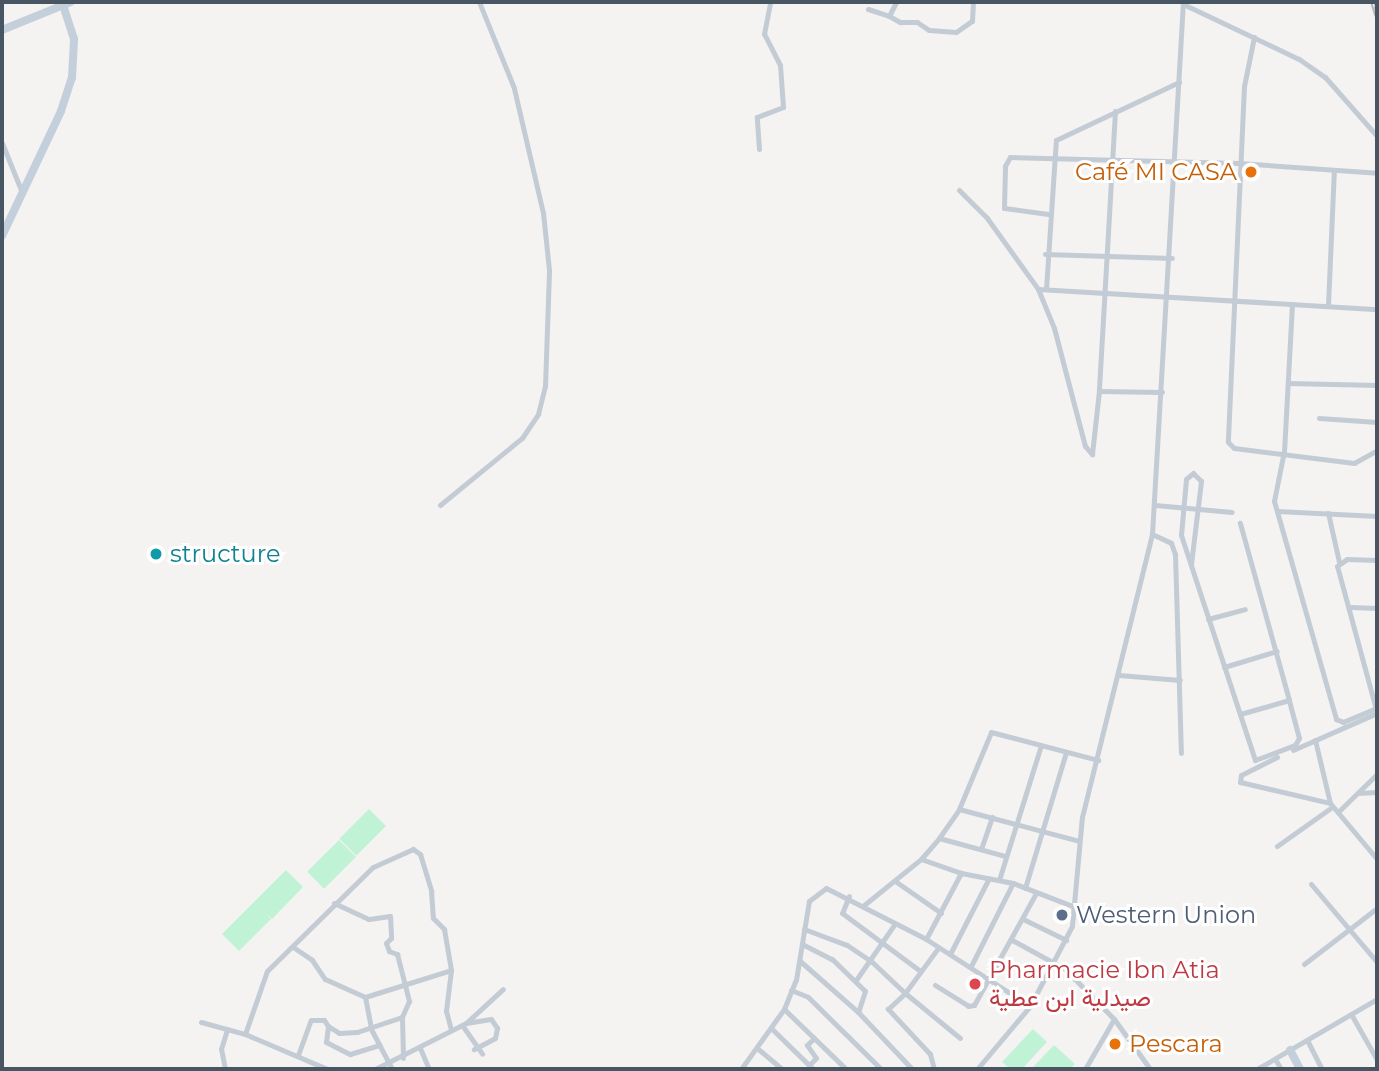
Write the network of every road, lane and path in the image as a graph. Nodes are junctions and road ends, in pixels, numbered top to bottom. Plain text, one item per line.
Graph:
1 (479, 2) edge
2 (770, 2) edge
3 (896, 2) edge
4 (973, 2) edge
5 (67, 3) edge
6 (1183, 3) edge
7 (868, 9) dead end
8 (890, 16) junction
9 (2, 30) edge
10 (1254, 37) junction
11 (1179, 82) junction
12 (1115, 111) junction
13 (1377, 136) edge
14 (2, 143) edge
15 (759, 149) dead end
16 (1054, 156) junction
17 (1114, 160) junction
18 (1175, 163) junction
19 (1239, 163) junction
20 (1334, 170) junction
21 (1377, 173) edge
22 (21, 190) junction
23 (958, 190) dead end
24 (1048, 214) junction
25 (2, 236) edge
26 (1045, 254) junction
27 (1109, 256) junction
28 (1171, 258) junction
29 (1038, 289) junction
30 (1046, 289) junction
31 (1107, 294) junction
32 (1167, 297) junction
33 (1233, 300) junction
34 (1292, 304) junction
35 (1328, 305) junction
36 (1377, 309) edge
37 (1288, 383) junction
38 (1377, 385) edge
39 (1099, 391) junction
40 (1162, 392) junction
41 (1319, 418) dead end
42 (1377, 422) edge
43 (1377, 450) edge
44 (1284, 451) junction
45 (440, 505) dead end
46 (1155, 505) junction
47 (1183, 507) junction
48 (1199, 509) junction
49 (1277, 511) junction
50 (1232, 512) dead end
51 (1328, 513) junction
52 (1377, 516) edge
53 (1240, 523) dead end
54 (1152, 534) junction
55 (1377, 560) edge
56 (1339, 562) junction
57 (1191, 564) junction
58 (1351, 607) junction
59 (1377, 608) edge
60 (1245, 609) dead end
61 (1208, 619) junction
62 (1277, 651) junction
63 (1224, 667) junction
64 (1119, 675) junction
65 (1180, 680) junction
66 (1289, 700) junction
67 (1377, 711) edge
68 (1240, 714) junction
69 (1314, 740) junction
70 (1041, 745) junction
71 (1066, 752) junction
72 (1181, 753) dead end
73 (1098, 760) junction
74 (1377, 774) edge
75 (1377, 792) edge
76 (1358, 793) junction
77 (1333, 808) junction
78 (959, 809) junction
79 (992, 817) junction
80 (1016, 824) junction
81 (1041, 832) junction
82 (939, 838) junction
83 (1079, 841) junction
84 (1278, 846) dead end
85 (981, 849) junction
86 (1005, 856) junction
87 (921, 859) junction
88 (1377, 859) edge
89 (961, 873) junction
90 (989, 878) junction
91 (999, 880) junction
92 (895, 881) junction
93 (1013, 883) junction
94 (1311, 884) dead end
95 (1025, 888) junction
96 (1036, 893) junction
97 (849, 897) junction
98 (334, 903) junction
99 (864, 905) junction
100 (1075, 907) junction
101 (1377, 908) edge
102 (941, 913) junction
103 (1023, 919) junction
104 (894, 925) junction
105 (1350, 928) junction
106 (804, 929) junction
107 (926, 939) junction
108 (1012, 940) junction
109 (1066, 940) junction
110 (883, 942) junction
111 (802, 944) junction
112 (293, 947) junction
113 (938, 948) junction
114 (950, 954) junction
115 (800, 961) junction
116 (872, 961) junction
117 (1054, 961) junction
118 (1377, 962) edge
119 (1304, 964) dead end
120 (971, 966) junction
121 (451, 970) junction
122 (920, 971) junction
123 (992, 978) junction
124 (856, 980) junction
125 (407, 985) junction
126 (935, 985) dead end
127 (503, 989) dead end
128 (791, 990) junction
129 (905, 993) junction
130 (365, 997) junction
131 (1377, 999) edge
132 (1030, 1006) junction
133 (784, 1009) junction
134 (858, 1012) junction
135 (1351, 1014) junction
136 (402, 1017) junction
137 (1114, 1018) junction
138 (201, 1022) dead end
139 (464, 1024) junction
140 (328, 1026) junction
141 (227, 1029) junction
142 (371, 1029) junction
143 (772, 1029) junction
144 (451, 1030) junction
145 (245, 1034) junction
146 (814, 1038) junction
147 (960, 1038) dead end
148 (1307, 1040) junction
149 (380, 1045) junction
150 (420, 1048) junction
151 (757, 1048) junction
152 (474, 1049) junction
153 (1290, 1050) junction
154 (482, 1054) dead end
155 (298, 1055) junction
156 (403, 1058) junction
157 (1275, 1059) junction
158 (1377, 1060) edge
159 (309, 1061) junction
160 (391, 1066) edge
161 (743, 1067) edge
162 (811, 1067) edge
163 (225, 1069) edge
164 (305, 1069) edge
165 (327, 1069) edge
166 (376, 1069) edge
167 (429, 1069) edge
168 (751, 1069) edge
169 (782, 1069) edge
170 (846, 1069) edge
171 (881, 1069) edge
172 (912, 1069) edge
173 (934, 1069) edge
174 (977, 1069) edge
175 (1085, 1069) edge
176 (1150, 1069) edge
177 (1257, 1069) edge
178 (1281, 1069) edge
179 (1300, 1069) edge
180 (1322, 1069) edge

1 - 45 street
2 - 15 street
3 - 8 street
4 - 8 street
5 - 9 street
5 - 22 street
6 - 10 street
6 - 11 street
7 - 8 street
10 - 13 street
10 - 19 street
11 - 12 street
11 - 18 street
12 - 16 street
12 - 17 street
14 - 22 street
16 - 17 street
16 - 24 street
16 - 24 street
17 - 18 street
17 - 27 street
18 - 19 street
18 - 28 street
19 - 20 street
19 - 33 street
20 - 21 street
20 - 35 street
22 - 25 street
23 - 29 street
24 - 26 street
26 - 27 street
26 - 30 street
27 - 28 street
27 - 31 street
28 - 32 street
29 - 30 street
29 - 39 street
30 - 31 street
31 - 32 street
31 - 39 street
32 - 33 street
32 - 40 street
33 - 34 street
33 - 44 street
34 - 35 street
34 - 37 street
35 - 36 street
37 - 38 street
37 - 44 street
39 - 40 street
40 - 46 street
41 - 42 street
43 - 44 street
44 - 49 street
46 - 47 street
46 - 54 street
47 - 48 street
47 - 48 street
47 - 57 street
48 - 50 street
48 - 57 street
49 - 51 street
49 - 67 street
51 - 52 street
51 - 56 street
53 - 62 street
54 - 64 street
54 - 65 street
55 - 56 street
56 - 58 street
57 - 61 street
58 - 59 street
58 - 67 street
60 - 61 street
61 - 63 street
62 - 63 street
62 - 66 street
63 - 68 street
64 - 65 street
64 - 73 street
65 - 72 street
66 - 68 street
66 - 68 street
67 - 69 street
69 - 77 street
69 - 77 street
70 - 71 street
70 - 78 street
70 - 80 street
71 - 73 street
71 - 81 street
73 - 83 street
74 - 76 street
75 - 76 street
76 - 77 street
77 - 84 street
77 - 88 street
78 - 79 street
78 - 82 street
79 - 80 street
79 - 85 street
80 - 81 street
80 - 86 street
81 - 83 street
81 - 95 street
82 - 85 street
82 - 87 street
83 - 100 street
85 - 86 street
86 - 91 street
87 - 89 street
87 - 92 street
89 - 90 street
89 - 102 street
90 - 91 street
90 - 114 street
91 - 93 street
92 - 99 street
92 - 102 street
93 - 95 street
93 - 120 street
94 - 105 street
95 - 96 street
96 - 100 street
96 - 103 street
97 - 99 street
97 - 106 street
97 - 110 street
98 - 112 street
98 - 121 street
98 - 125 street
99 - 104 street
100 - 109 street
101 - 105 street
102 - 107 street
103 - 108 street
103 - 109 street
104 - 107 street
104 - 110 street
105 - 118 street
105 - 119 street
106 - 111 street
106 - 116 street
107 - 113 street
108 - 117 street
108 - 123 street
109 - 117 street
110 - 116 street
110 - 122 street
111 - 115 street
111 - 124 street
112 - 130 street
112 - 145 street
113 - 114 street
113 - 122 street
114 - 120 street
115 - 128 street
115 - 134 street
116 - 124 street
116 - 129 street
117 - 132 street
117 - 137 street
120 - 123 street
121 - 125 street
121 - 144 street
122 - 129 street
123 - 126 street
123 - 132 street
124 - 134 street
125 - 130 street
125 - 136 street
127 - 139 street
128 - 133 street
128 - 171 street
129 - 147 street
129 - 173 street
130 - 142 street
131 - 135 street
132 - 174 street
133 - 143 street
133 - 146 street
134 - 172 street
135 - 148 street
135 - 158 street
136 - 142 street
136 - 156 street
137 - 175 street
137 - 176 street
138 - 141 street
139 - 144 street
139 - 152 street
139 - 152 street
140 - 142 street
140 - 149 street
140 - 155 street
141 - 145 street
141 - 163 street
142 - 149 street
143 - 151 street
143 - 162 street
144 - 150 street
145 - 155 street
146 - 162 street
146 - 170 street
148 - 153 street
148 - 180 street
149 - 160 street
150 - 156 street
150 - 167 street
151 - 161 street
151 - 169 street
152 - 154 street
153 - 157 street
153 - 179 street
155 - 159 street
156 - 160 street
157 - 177 street
157 - 178 street
159 - 164 street
159 - 165 street
160 - 166 street
161 - 168 street

